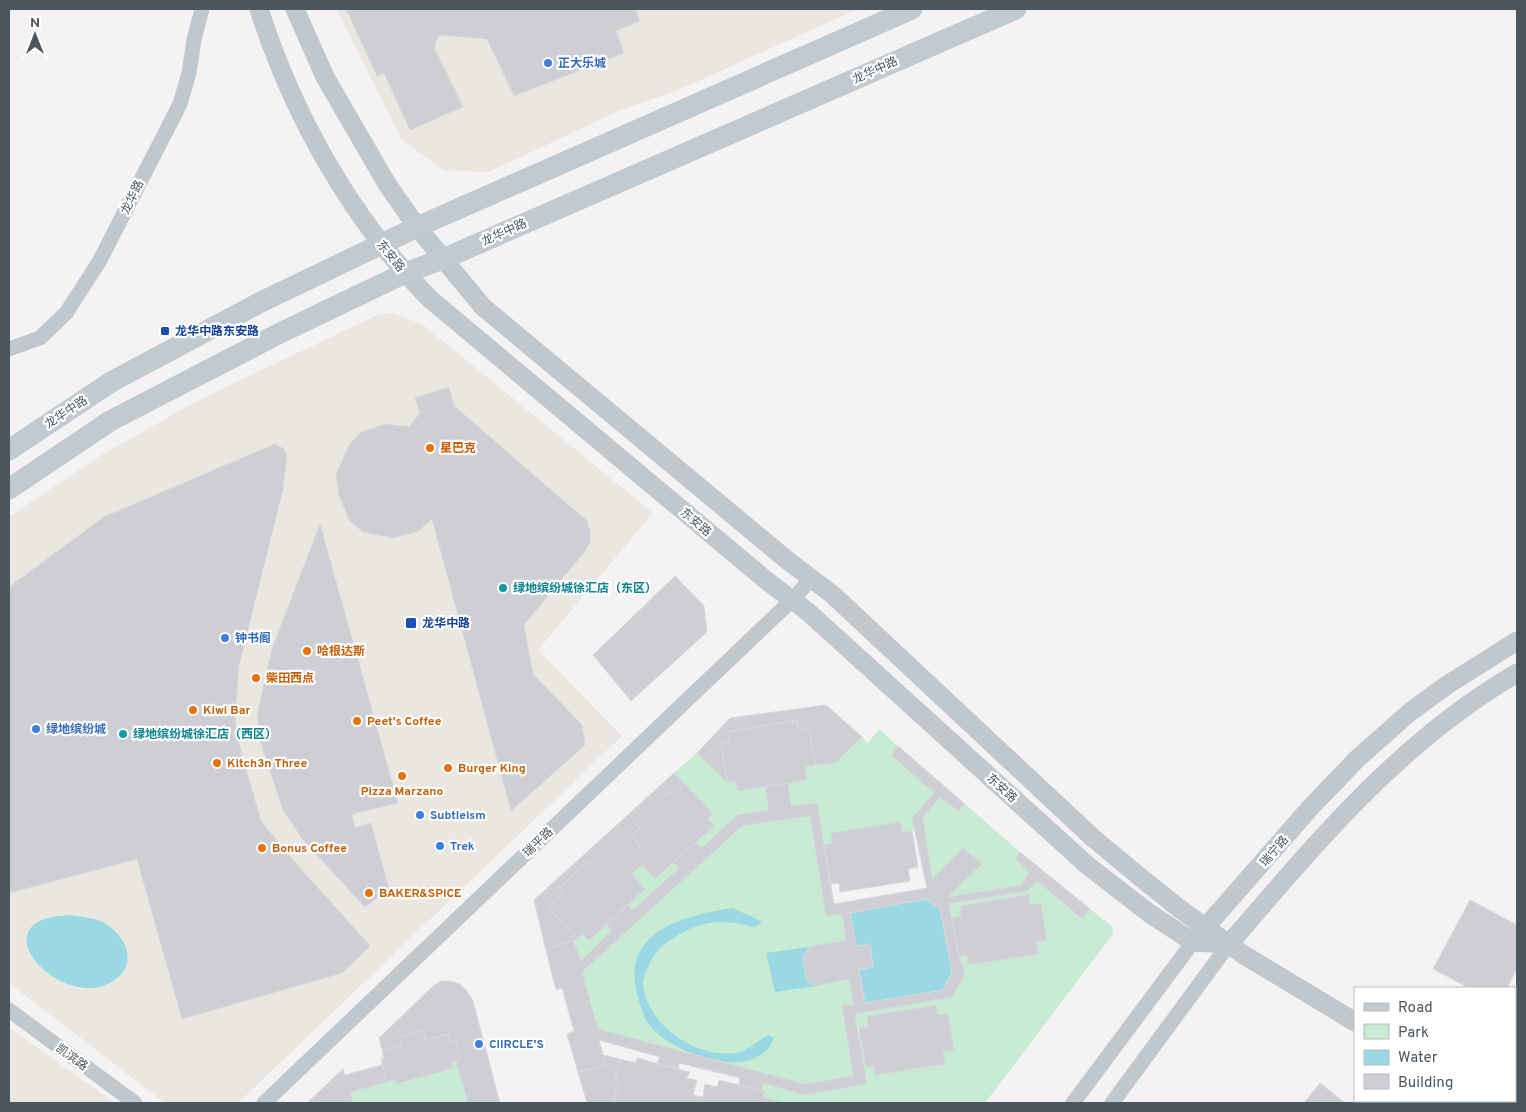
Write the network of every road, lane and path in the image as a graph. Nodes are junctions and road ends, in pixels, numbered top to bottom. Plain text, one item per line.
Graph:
1 (202, 9) edge
2 (259, 9) edge
3 (295, 9) edge
4 (912, 9) edge
5 (1016, 9) edge
6 (417, 227) junction
7 (381, 245) junction
8 (444, 259) junction
9 (405, 273) junction
10 (9, 349) edge
11 (9, 450) edge
12 (9, 489) edge
13 (811, 579) junction
14 (792, 600) junction
15 (1517, 641) edge
16 (1517, 673) edge
17 (1206, 927) junction
18 (1193, 942) junction
19 (1229, 944) junction
20 (9, 1010) edge
21 (1354, 1021) edge
22 (135, 1103) edge
23 (264, 1103) edge
24 (1072, 1103) edge
25 (1112, 1103) edge

1 - 10 street, 龙华路
2 - 7 street, 东安路
3 - 6 street, 东安路
4 - 6 main road, 龙华中路
5 - 8 main road, 龙华中路
6 - 7 main road, 龙华中路
6 - 8 street, 东安路
7 - 9 street, 东安路
7 - 11 main road, 龙华中路
8 - 9 main road, 龙华中路
8 - 13 street, 东安路
9 - 12 main road, 龙华中路
9 - 14 street, 东安路
13 - 14 street, 瑞平路
13 - 17 street, 东安路
14 - 18 street, 东安路
14 - 23 street, 瑞平路
15 - 17 street, 瑞宁路
16 - 19 street
17 - 18 street, 瑞宁路
17 - 19 street, 东安路
18 - 19 street
18 - 24 street, 瑞宁路
19 - 21 street, 东安路
19 - 25 street
20 - 22 street, 凯滨路

